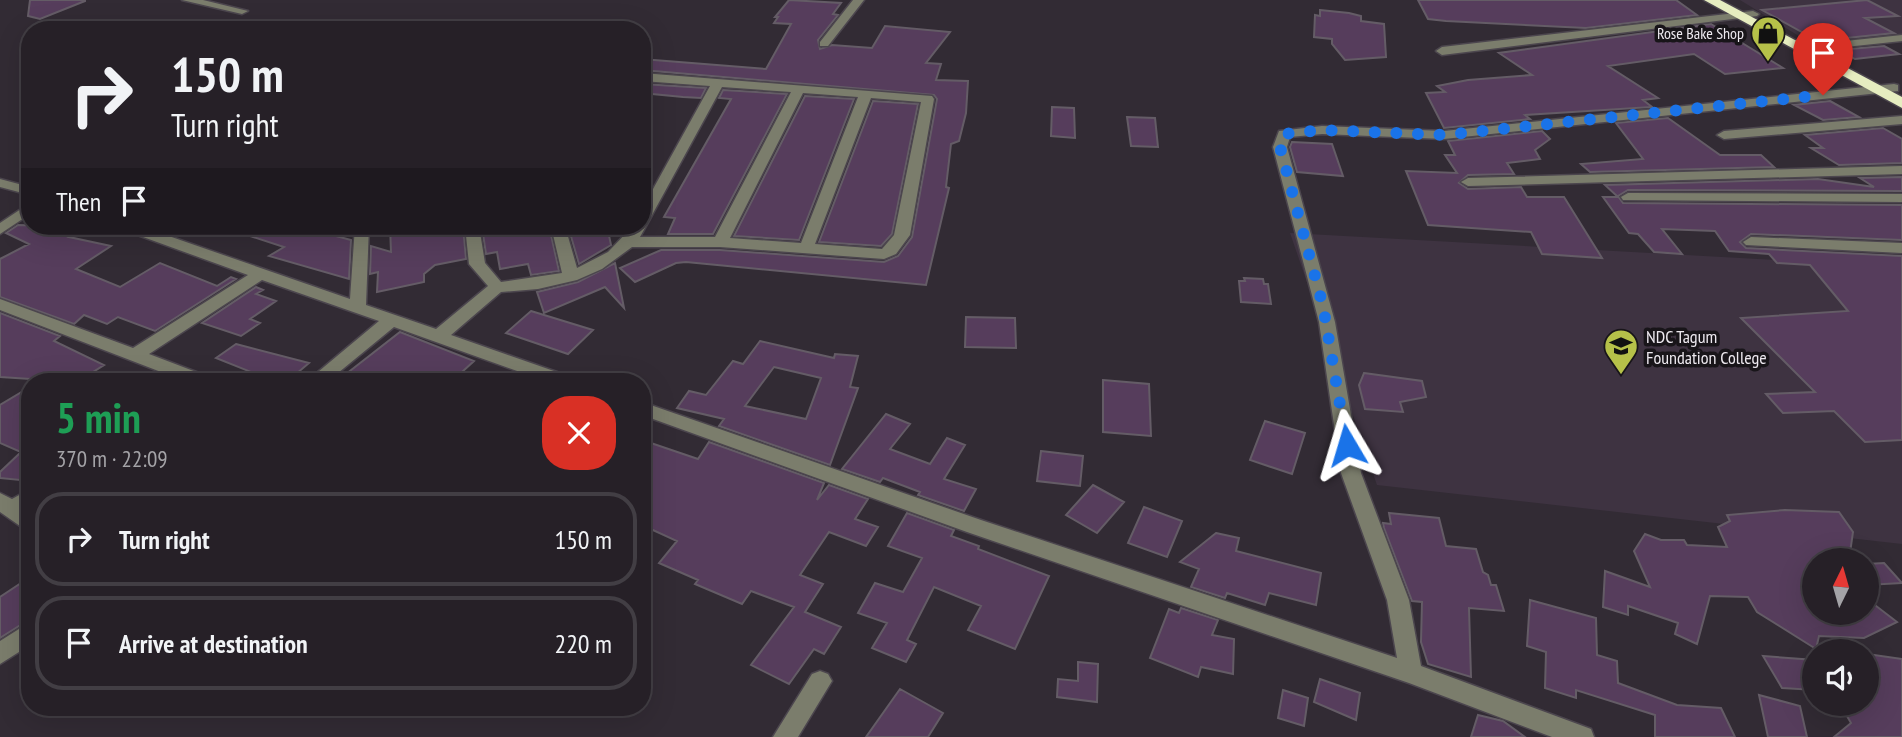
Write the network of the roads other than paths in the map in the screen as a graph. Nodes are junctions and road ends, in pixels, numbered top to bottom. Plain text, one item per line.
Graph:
1 (187, 0) edge
2 (858, 0) edge
3 (1710, 0) edge
4 (1726, 0) edge
5 (201, 1) edge
6 (242, 11) dead end
7 (1746, 14) junction
8 (1902, 37) edge
9 (824, 44) dead end
10 (1817, 47) junction
11 (1441, 51) dead end
12 (651, 78) edge
13 (719, 83) junction
14 (798, 90) junction
15 (1891, 90) edge
16 (866, 94) junction
17 (1902, 103) edge
18 (1902, 120) edge
19 (1724, 135) dead end
20 (1902, 170) edge
21 (1468, 182) dead end
22 (0, 183) edge
23 (21, 189) edge
24 (1628, 197) dead end
25 (1902, 198) edge
26 (651, 205) edge
27 (21, 214) edge
28 (0, 230) edge
29 (150, 235) edge
30 (362, 235) edge
31 (473, 235) edge
32 (560, 235) edge
33 (635, 235) edge
34 (631, 242) junction
35 (720, 242) junction
36 (1751, 242) dead end
37 (1902, 248) edge
38 (806, 249) junction
39 (260, 274) junction
40 (571, 276) junction
41 (497, 286) junction
42 (0, 304) edge
43 (358, 306) junction
44 (393, 319) junction
45 (439, 336) junction
46 (135, 354) junction
47 (177, 373) edge
48 (326, 373) edge
49 (543, 373) edge
50 (651, 411) edge
51 (5, 506) edge
52 (21, 518) edge
53 (21, 639) edge
54 (0, 654) edge
55 (1411, 673) junction
56 (820, 681) dead end
57 (793, 735) edge
58 (1582, 737) edge

1 - 5 street
2 - 9 street
3 - 7 highway
4 - 7 highway
5 - 6 street
7 - 10 highway
7 - 11 street
7 - 15 highway
8 - 10 street
10 - 15 highway
12 - 13 street
13 - 14 street
13 - 26 street
14 - 16 street
14 - 35 street
15 - 17 highway
15 - 55 street
16 - 38 street
16 - 38 street
18 - 19 street
20 - 21 street
22 - 23 street
24 - 25 street
27 - 28 street
29 - 39 street
30 - 43 street
31 - 41 street
32 - 40 street
33 - 34 street
34 - 35 street
34 - 40 street
35 - 38 street
36 - 37 street
39 - 43 street
39 - 46 street
40 - 41 street
41 - 45 street
42 - 46 street
43 - 44 street
44 - 45 street
44 - 48 street
45 - 49 street
46 - 47 street
50 - 55 street
51 - 52 street
53 - 54 street
55 - 58 street
56 - 57 street

